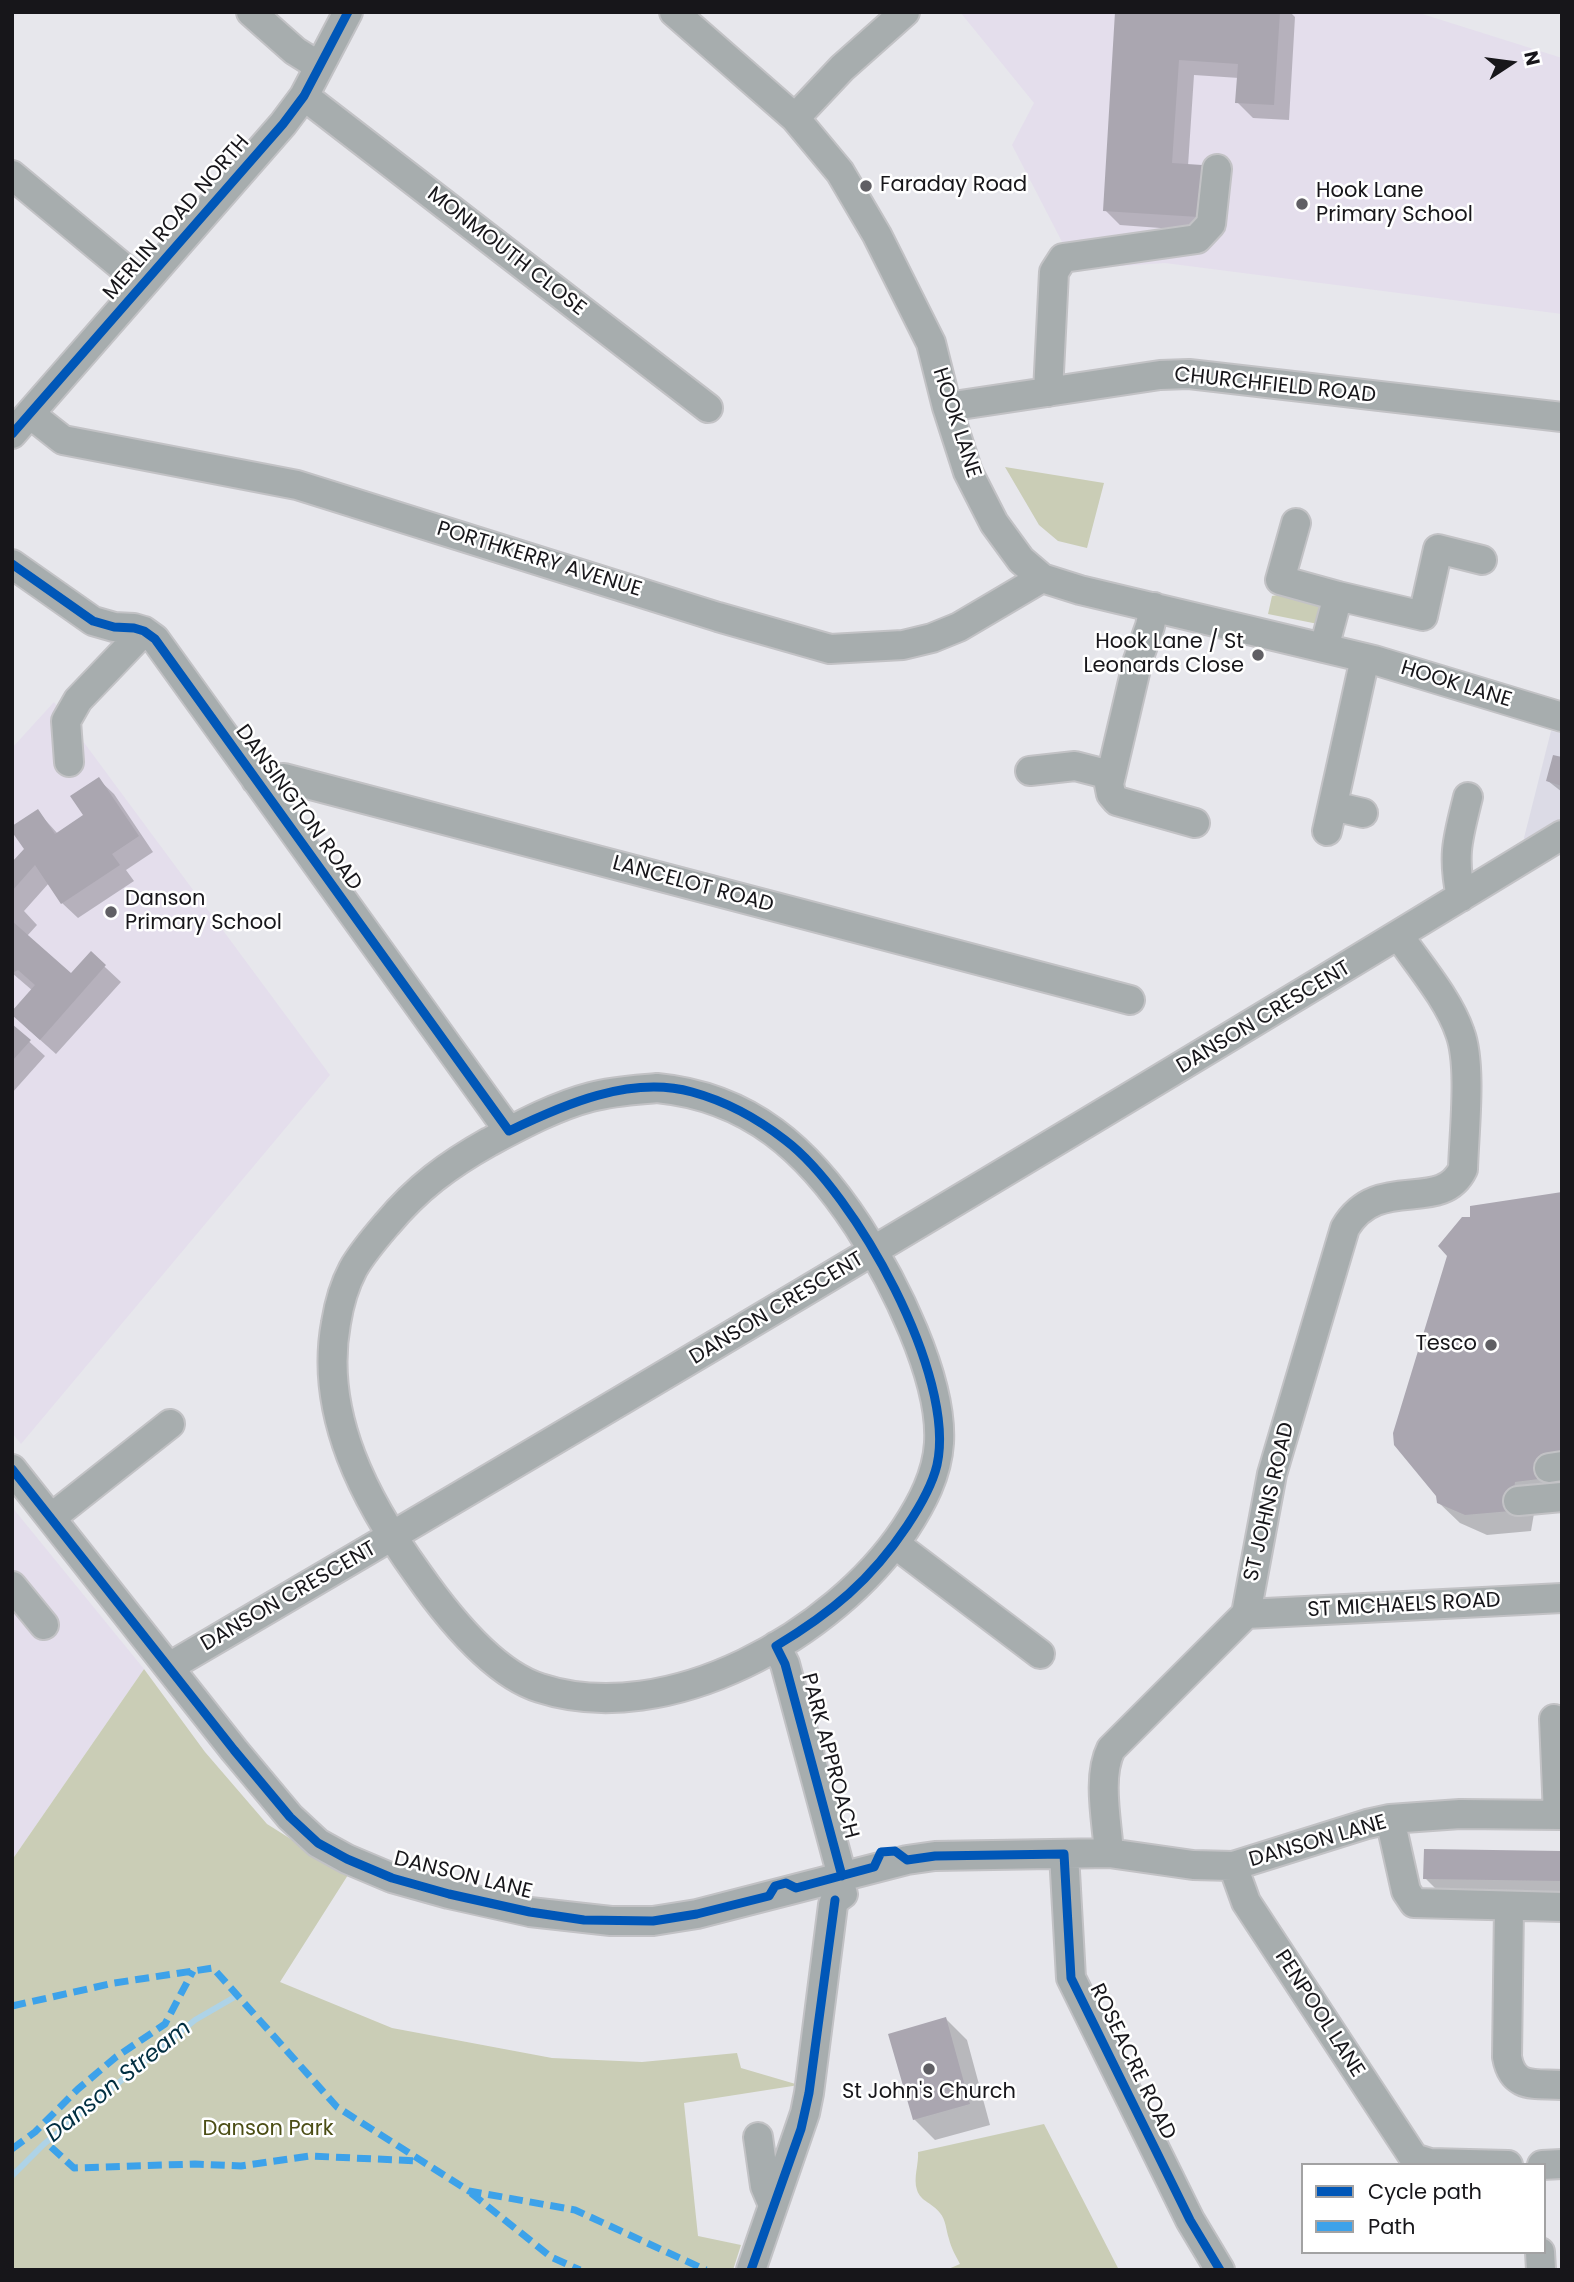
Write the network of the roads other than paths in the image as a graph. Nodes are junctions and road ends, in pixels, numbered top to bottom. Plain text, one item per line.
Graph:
1 (251, 12) edge
2 (348, 12) edge
3 (674, 12) edge
4 (905, 12) edge
5 (319, 66) junction
6 (304, 96) junction
7 (795, 118) junction
8 (1217, 169) dead end
9 (12, 175) edge
10 (143, 284) junction
11 (1048, 392) junction
12 (947, 407) junction
13 (708, 408) dead end
14 (1562, 417) edge
15 (21, 424) edge
16 (1296, 523) dead end
17 (1482, 560) dead end
18 (12, 564) edge
19 (1042, 578) junction
20 (1338, 596) junction
21 (1154, 607) junction
22 (144, 631) junction
23 (1324, 648) junction
24 (1365, 658) junction
25 (1562, 717) edge
26 (69, 762) dead end
27 (1031, 771) dead end
28 (1110, 775) junction
29 (256, 780) junction
30 (1468, 797) dead end
31 (1363, 813) dead end
32 (1195, 823) dead end
33 (1562, 835) edge
34 (1461, 897) junction
35 (1399, 936) junction
36 (1130, 1000) dead end
37 (509, 1131) junction
38 (874, 1252) junction
39 (170, 1424) dead end
40 (12, 1469) edge
41 (1562, 1497) edge
42 (1518, 1501) dead end
43 (51, 1518) junction
44 (391, 1537) junction
45 (895, 1544) junction
46 (12, 1586) edge
47 (1562, 1598) edge
48 (1246, 1614) junction
49 (44, 1626) dead end
50 (776, 1646) junction
51 (1040, 1654) dead end
52 (169, 1667) junction
53 (1555, 1718) dead end
54 (1560, 1815) edge
55 (1390, 1819) junction
56 (1109, 1853) junction
57 (1064, 1854) junction
58 (1233, 1866) junction
59 (840, 1890) junction
60 (1509, 1907) junction
61 (1562, 1907) edge
62 (1562, 2085) edge
63 (758, 2137) dead end
64 (1430, 2163) edge
65 (773, 2205) junction
66 (751, 2270) edge
67 (1220, 2270) edge

1 - 5 street
2 - 5 street, MERLIN ROAD NORTH
3 - 7 street, HOOK LANE
4 - 7 street
5 - 6 street, MERLIN ROAD NORTH
6 - 10 street, MERLIN ROAD NORTH
6 - 13 street, MONMOUTH CLOSE
7 - 12 street, HOOK LANE
8 - 11 street
9 - 10 street
10 - 15 street, MERLIN ROAD NORTH
11 - 12 street, CHURCHFIELD ROAD
11 - 14 street, CHURCHFIELD ROAD
12 - 19 street, HOOK LANE
15 - 19 street, PORTHKERRY AVENUE
16 - 20 street
17 - 20 street
18 - 22 street
19 - 21 street, HOOK LANE
20 - 23 street
21 - 23 street, HOOK LANE
21 - 28 street
22 - 26 street
22 - 29 street, DANSINGTON ROAD
23 - 24 street, HOOK LANE
24 - 25 street, HOOK LANE
24 - 31 street
27 - 28 street
28 - 32 street
29 - 36 street, LANCELOT ROAD
29 - 37 street, DANSINGTON ROAD
30 - 34 street
33 - 34 street, DANSON CRESCENT
34 - 35 street, DANSON CRESCENT
35 - 38 street, DANSON CRESCENT
35 - 48 street, ST JOHNS ROAD
37 - 38 street
37 - 44 street
38 - 44 street, DANSON CRESCENT
38 - 45 street
39 - 43 street
40 - 43 street, DANSON LANE
41 - 42 street
43 - 52 street, DANSON LANE
44 - 50 street
44 - 52 street, DANSON CRESCENT
45 - 50 street
45 - 51 street
46 - 49 street
47 - 48 street, ST MICHAELS ROAD
48 - 56 street
50 - 59 street, PARK APPROACH
52 - 59 street, DANSON LANE
53 - 54 street
54 - 55 street, DANSON LANE
55 - 58 street, DANSON LANE
55 - 60 street
56 - 57 street, DANSON LANE
56 - 58 street, DANSON LANE
57 - 59 street, DANSON LANE
57 - 67 street, ROSEACRE ROAD
58 - 64 street, PENPOOL LANE
59 - 65 street
60 - 61 street
60 - 62 street
63 - 65 street
65 - 66 street

